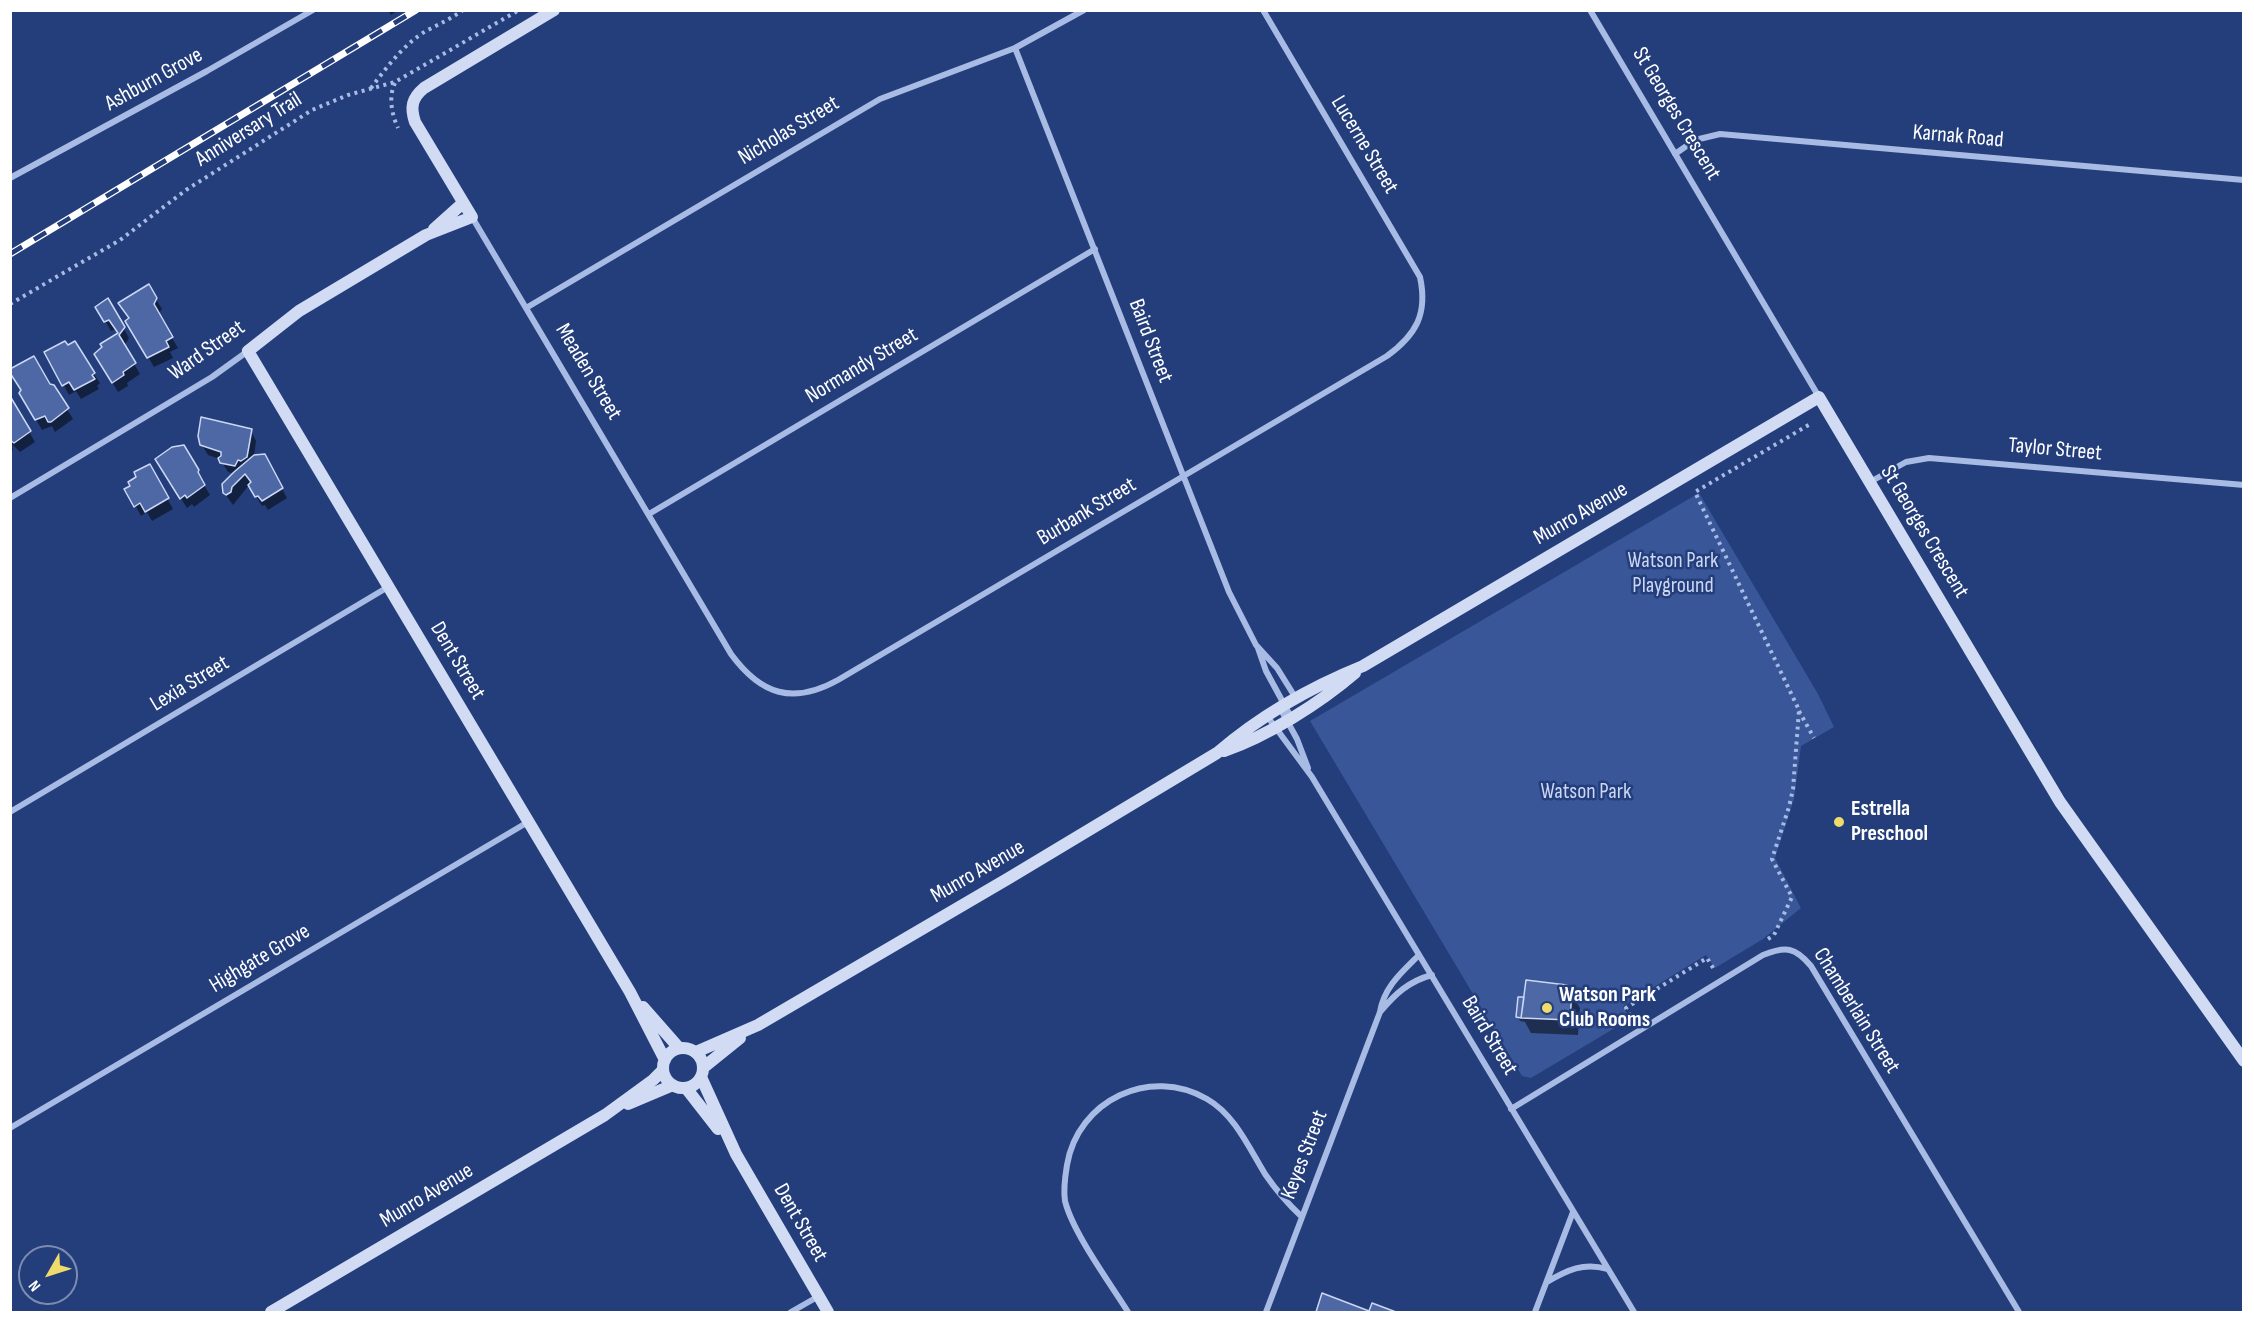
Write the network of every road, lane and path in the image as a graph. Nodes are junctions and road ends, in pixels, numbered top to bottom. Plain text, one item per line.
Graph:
1 (313, 10) edge
2 (463, 10) edge
3 (519, 10) edge
4 (554, 10) edge
5 (1084, 10) edge
6 (1263, 10) edge
7 (1590, 10) edge
8 (1015, 48) junction
9 (395, 82) junction
10 (371, 88) junction
11 (398, 128) dead end
12 (1675, 154) junction
13 (10, 178) edge
14 (2244, 180) edge
15 (463, 203) junction
16 (472, 217) junction
17 (426, 235) junction
18 (1095, 249) junction
19 (1423, 302) joint
20 (10, 304) edge
21 (526, 308) junction
22 (248, 351) junction
23 (1819, 397) junction
24 (1812, 423) dead end
25 (1184, 476) junction
26 (1869, 482) junction
27 (2244, 485) edge
28 (10, 498) edge
29 (649, 514) junction
30 (388, 587) junction
31 (1256, 645) junction
32 (743, 670) joint
33 (1290, 710) junction
34 (1799, 710) junction
35 (1270, 722) junction
36 (1814, 738) dead end
37 (1312, 777) junction
38 (10, 812) edge
39 (528, 822) junction
40 (1764, 942) dead end
41 (1419, 955) junction
42 (1725, 966) dead end
43 (1432, 975) junction
44 (630, 992) junction
45 (1380, 1012) junction
46 (758, 1025) junction
47 (1639, 1031) junction
48 (679, 1048) junction
49 (696, 1052) junction
50 (2244, 1061) edge
51 (664, 1065) junction
52 (702, 1072) junction
53 (672, 1085) junction
54 (686, 1088) junction
55 (1511, 1109) junction
56 (605, 1115) junction
57 (10, 1128) edge
58 (736, 1154) junction
59 (1573, 1212) junction
60 (1300, 1216) junction
61 (1608, 1269) junction
62 (1547, 1282) junction
63 (819, 1296) junction
64 (271, 1312) edge
65 (791, 1312) edge
66 (828, 1312) edge
67 (1128, 1312) edge
68 (1266, 1312) edge
69 (1536, 1312) edge
70 (1634, 1312) edge
71 (2019, 1312) edge

1 - 13 street, Ashburn Grove
2 - 10 path
3 - 9 path, Anniversary Trail
4 - 15 street, Meaden Street
5 - 8 street, Nicholas Street
6 - 19 street, Lucerne Street
7 - 12 street, St Georges Crescent
8 - 18 street, Baird Street
8 - 21 street, Nicholas Street
9 - 10 path, Anniversary Trail
9 - 11 path
10 - 20 path, Anniversary Trail
12 - 14 street, Karnak Road
12 - 23 street, St Georges Crescent
15 - 16 street, Meaden Street
15 - 17 street, Ward Street
16 - 17 street, Ward Street
16 - 21 street, Meaden Street
17 - 22 street, Ward Street
18 - 25 street, Baird Street
18 - 29 street, Normandy Street
19 - 25 street, Burbank Street
21 - 29 street, Meaden Street
22 - 28 street, Ward Street
22 - 30 street, Dent Street
23 - 26 street, St Georges Crescent
23 - 33 street, Munro Avenue
24 - 34 path
25 - 31 street, Baird Street
25 - 32 street, Burbank Street
26 - 27 street, Taylor Street
26 - 50 street, St Georges Crescent
29 - 32 street, Meaden Street
30 - 38 street, Lexia Street
30 - 39 street, Dent Street
31 - 33 street, Baird Street
31 - 33 street, Baird Street
33 - 35 street, Munro Avenue
33 - 37 street, Baird Street
34 - 36 path
34 - 40 path
35 - 37 street, Baird Street
35 - 46 street, Munro Avenue
37 - 41 street, Baird Street
39 - 44 street, Dent Street
39 - 57 street, Highgate Grove
41 - 43 street, Baird Street
41 - 45 street, Keyes Street
42 - 47 path
43 - 45 street, Keyes Street
43 - 55 street, Baird Street
44 - 48 street, Dent Street
44 - 51 street, Dent Street
45 - 60 street, Keyes Street
46 - 49 street, Munro Avenue
46 - 52 street, Munro Avenue
47 - 55 street, Chamberlain Street
47 - 71 street, Chamberlain Street
48 - 49 street
48 - 51 street
49 - 52 street
51 - 53 street
51 - 56 street, Munro Avenue
52 - 54 street
52 - 58 street, Dent Street
53 - 54 street
53 - 56 street, Munro Avenue
54 - 58 street, Dent Street
55 - 59 street, Baird Street
56 - 64 street, Munro Avenue
58 - 63 street, Dent Street
59 - 61 street, Baird Street
59 - 62 street
60 - 67 street
60 - 68 street, Keyes Street
61 - 62 street
61 - 70 street, Baird Street
62 - 69 street
63 - 65 street
63 - 66 street, Dent Street

